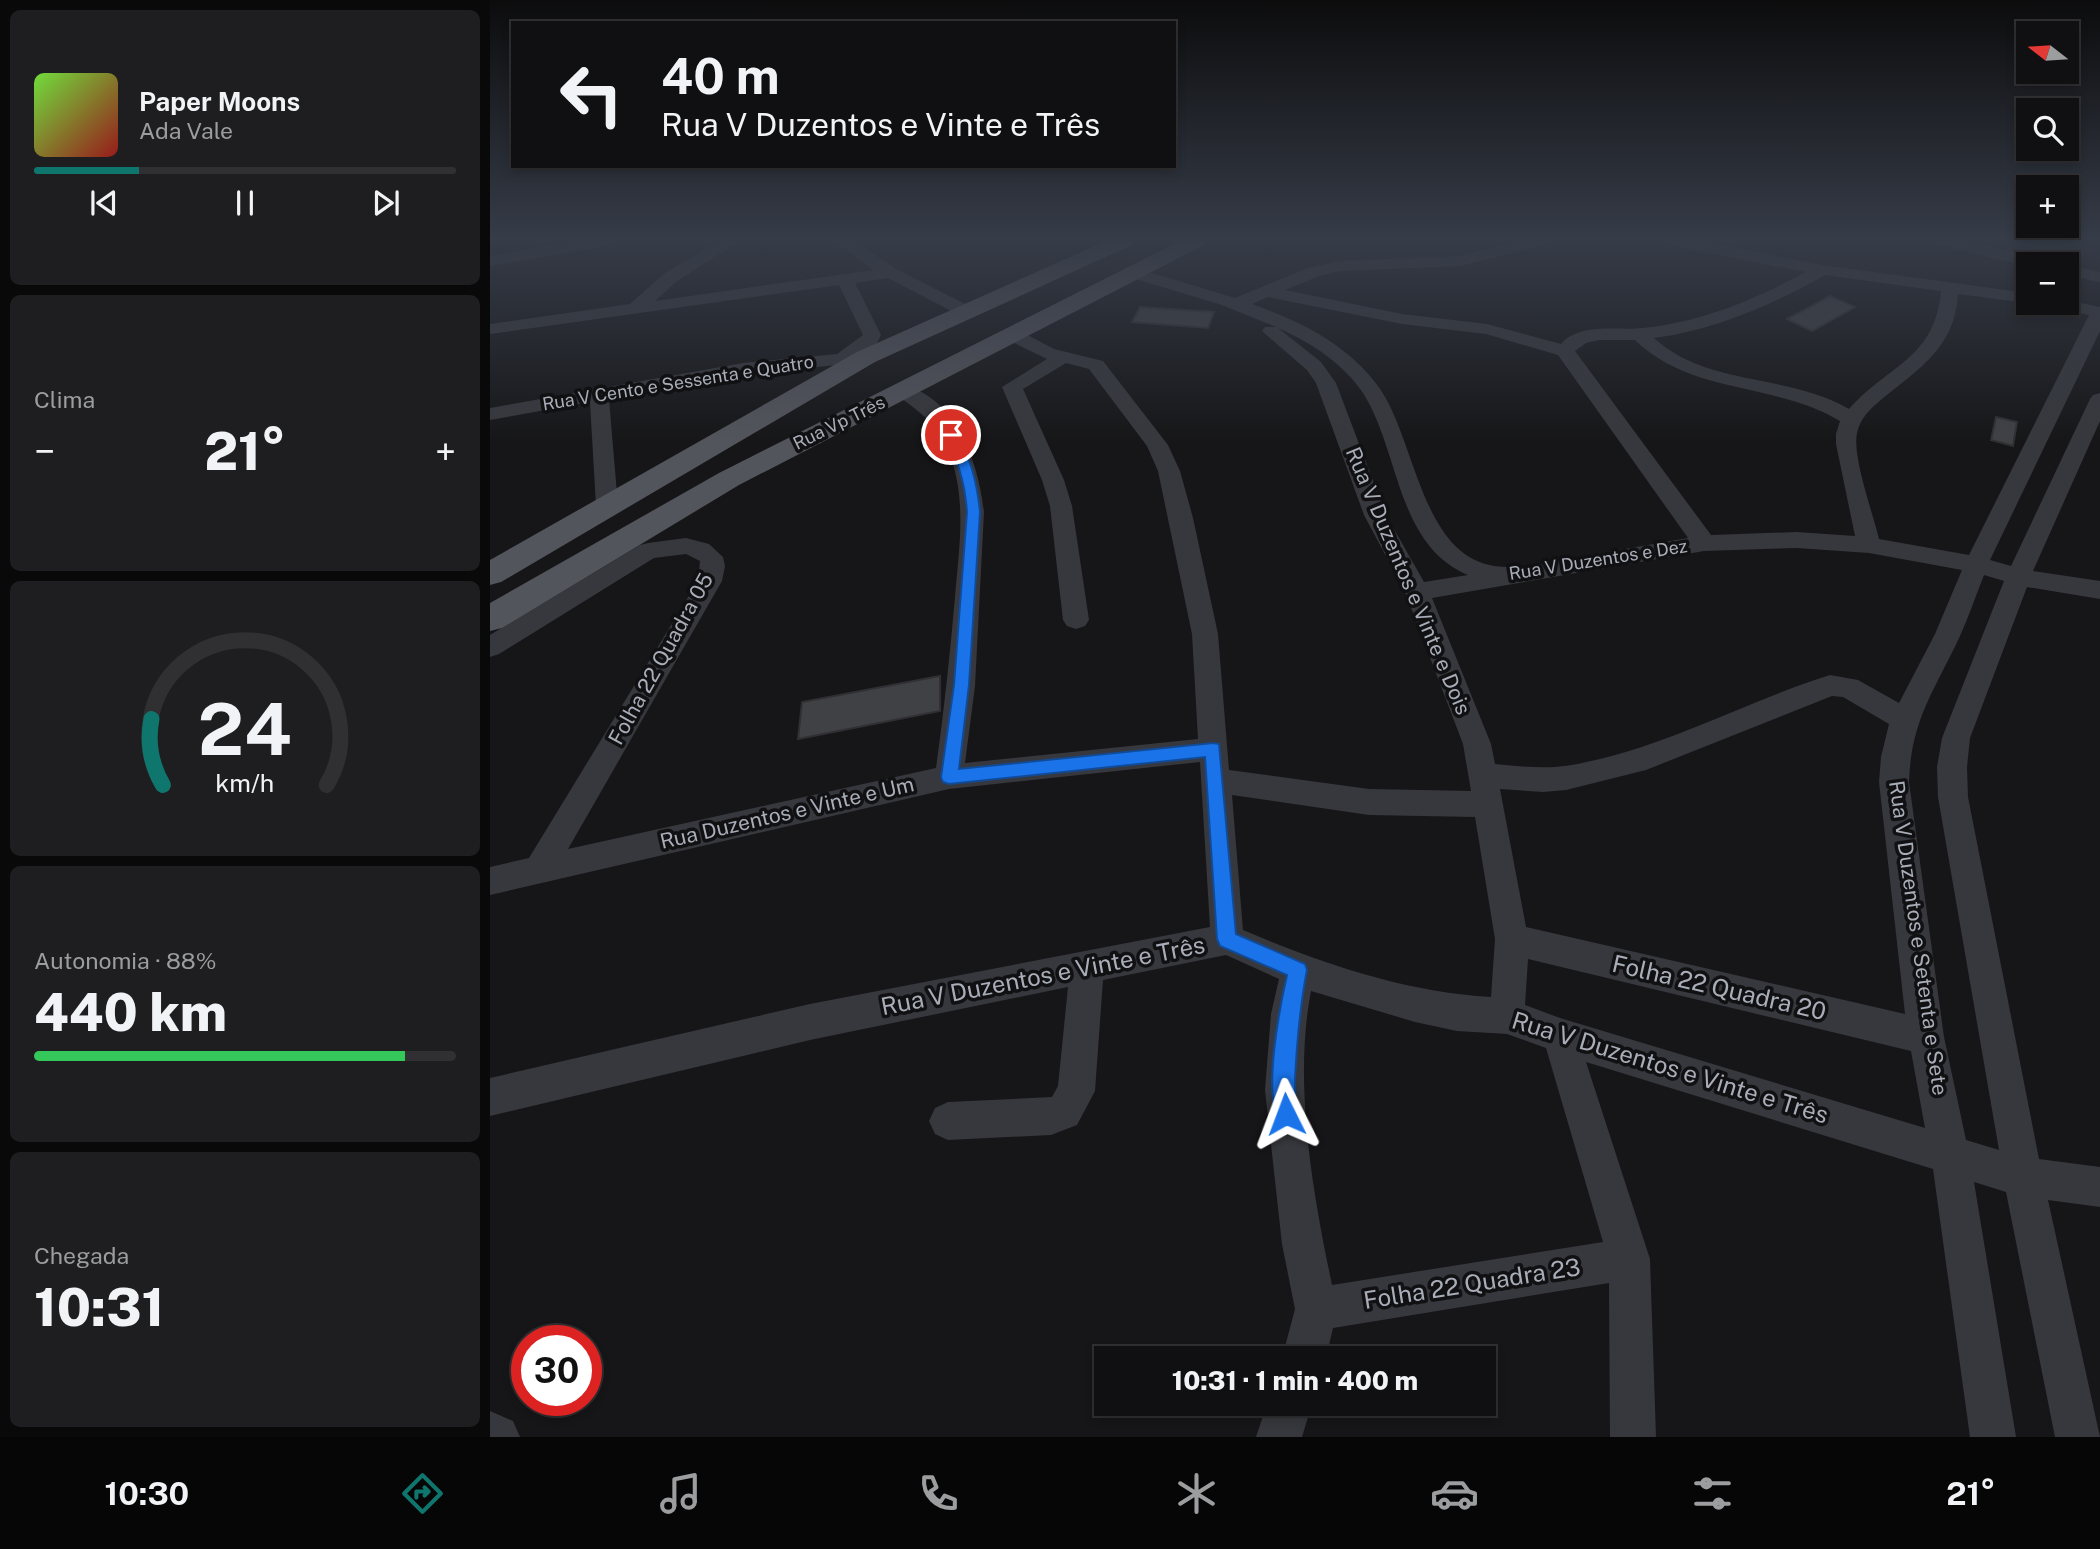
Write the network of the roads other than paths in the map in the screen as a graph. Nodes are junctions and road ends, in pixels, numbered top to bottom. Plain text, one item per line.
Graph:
1 (636, 308) edge
2 (859, 308) edge
3 (959, 308) edge
4 (972, 308) edge
5 (1064, 308) edge
6 (1240, 308) edge
7 (1243, 308) edge
8 (1347, 308) edge
9 (1737, 308) edge
10 (1951, 308) edge
11 (2080, 308) edge
12 (965, 311) junction
13 (2100, 312) edge
14 (490, 329) edge
15 (1640, 334) junction
16 (1013, 335) junction
17 (1565, 351) junction
18 (1062, 358) junction
19 (854, 360) junction
20 (911, 387) junction
21 (599, 394) junction
22 (2100, 399) edge
23 (490, 414) edge
24 (1850, 418) junction
25 (756, 419) junction
26 (806, 439) junction
27 (607, 506) junction
28 (1704, 543) junction
29 (1869, 545) junction
30 (1976, 564) junction
31 (491, 573) edge
32 (1508, 577) junction
33 (2018, 577) junction
34 (2100, 590) edge
35 (1417, 592) junction
36 (490, 619) edge
37 (1076, 620) dead end
38 (490, 647) edge
39 (1904, 719) junction
40 (1213, 749) junction
41 (949, 777) junction
42 (1216, 780) junction
43 (1487, 790) junction
44 (540, 869) junction
45 (490, 881) edge
46 (1227, 939) junction
47 (1511, 939) junction
48 (1087, 966) junction
49 (1298, 970) junction
50 (1507, 1016) junction
51 (1560, 1036) junction
52 (1927, 1037) junction
53 (490, 1097) edge
54 (947, 1121) dead end
55 (1950, 1155) junction
56 (2023, 1177) junction
57 (2100, 1187) edge
58 (1629, 1259) junction
59 (1316, 1310) junction
60 (1307, 1346) edge
61 (1286, 1416) edge
62 (490, 1434) edge
63 (497, 1437) edge
64 (1279, 1437) edge
65 (1633, 1437) edge
66 (1993, 1437) edge
67 (2078, 1437) edge

1 - 14 street
2 - 19 street
3 - 12 street
4 - 12 main road, Rua Vp Três
5 - 16 main road, Rua Vp Três
6 - 35 street, Rua V Duzentos e Vinte e Dois
7 - 32 street, Rua V Duzentos e Dez
8 - 17 street
9 - 15 street
10 - 24 street
11 - 13 street
12 - 19 main road, Rua Vp Três
13 - 30 street, Rua V Duzentos e Setenta e Sete
15 - 17 street
15 - 24 street
16 - 18 street
16 - 20 main road, Rua Vp Três
17 - 28 street, Rua V Duzentos e Dez
18 - 37 street
18 - 40 street
19 - 20 main road
19 - 21 street, Rua V Cento e Sessenta e Quatro
19 - 25 main road, Rua Vp Três
20 - 26 main road, Rua Vp Três
20 - 41 street
21 - 23 street, Rua V Cento e Sessenta e Quatro
21 - 27 street
22 - 33 street
24 - 29 street
25 - 26 main road
25 - 27 main road, Rua Vp Três
26 - 36 main road, Rua Vp Três
27 - 31 main road, Rua Vp Três
28 - 29 street, Rua V Duzentos e Dez
28 - 32 street, Rua V Duzentos e Dez
29 - 30 street, Rua V Duzentos e Dez
30 - 33 street, Rua V Duzentos e Dez
30 - 39 street, Rua V Duzentos e Setenta e Sete
32 - 35 street
33 - 34 street, Rua V Duzentos e Dez
33 - 56 street
35 - 43 street, Rua V Duzentos e Vinte e Dois
38 - 44 street, Folha 22 Quadra 05
39 - 43 street
39 - 52 street, Rua V Duzentos e Setenta e Sete
40 - 41 street, Rua Duzentos e Vinte e Um
40 - 42 street
41 - 44 street, Rua Duzentos e Vinte e Um
42 - 43 street
42 - 46 street
43 - 47 street, Rua V Duzentos e Vinte e Dois
44 - 45 street, Rua Duzentos e Vinte e Um
46 - 48 street, Rua V Duzentos e Vinte e Três
46 - 49 street, Rua V Duzentos e Vinte e Três
47 - 50 street, Rua V Duzentos e Vinte e Dois
47 - 52 street, Folha 22 Quadra 20
48 - 53 street, Rua V Duzentos e Vinte e Três
48 - 54 street
49 - 50 street, Rua V Duzentos e Vinte e Três
49 - 59 street
50 - 51 street, Rua V Duzentos e Vinte e Três
51 - 55 street, Rua V Duzentos e Vinte e Três
51 - 58 street
52 - 55 street, Rua V Duzentos e Setenta e Sete
55 - 56 street, Rua V Duzentos e Vinte e Três
55 - 66 street, Rua V Duzentos e Setenta e Sete
56 - 57 street, Rua V Duzentos e Vinte e Três
56 - 67 street
58 - 59 street, Folha 22 Quadra 23
58 - 65 street
59 - 60 street
61 - 64 street
62 - 63 street

